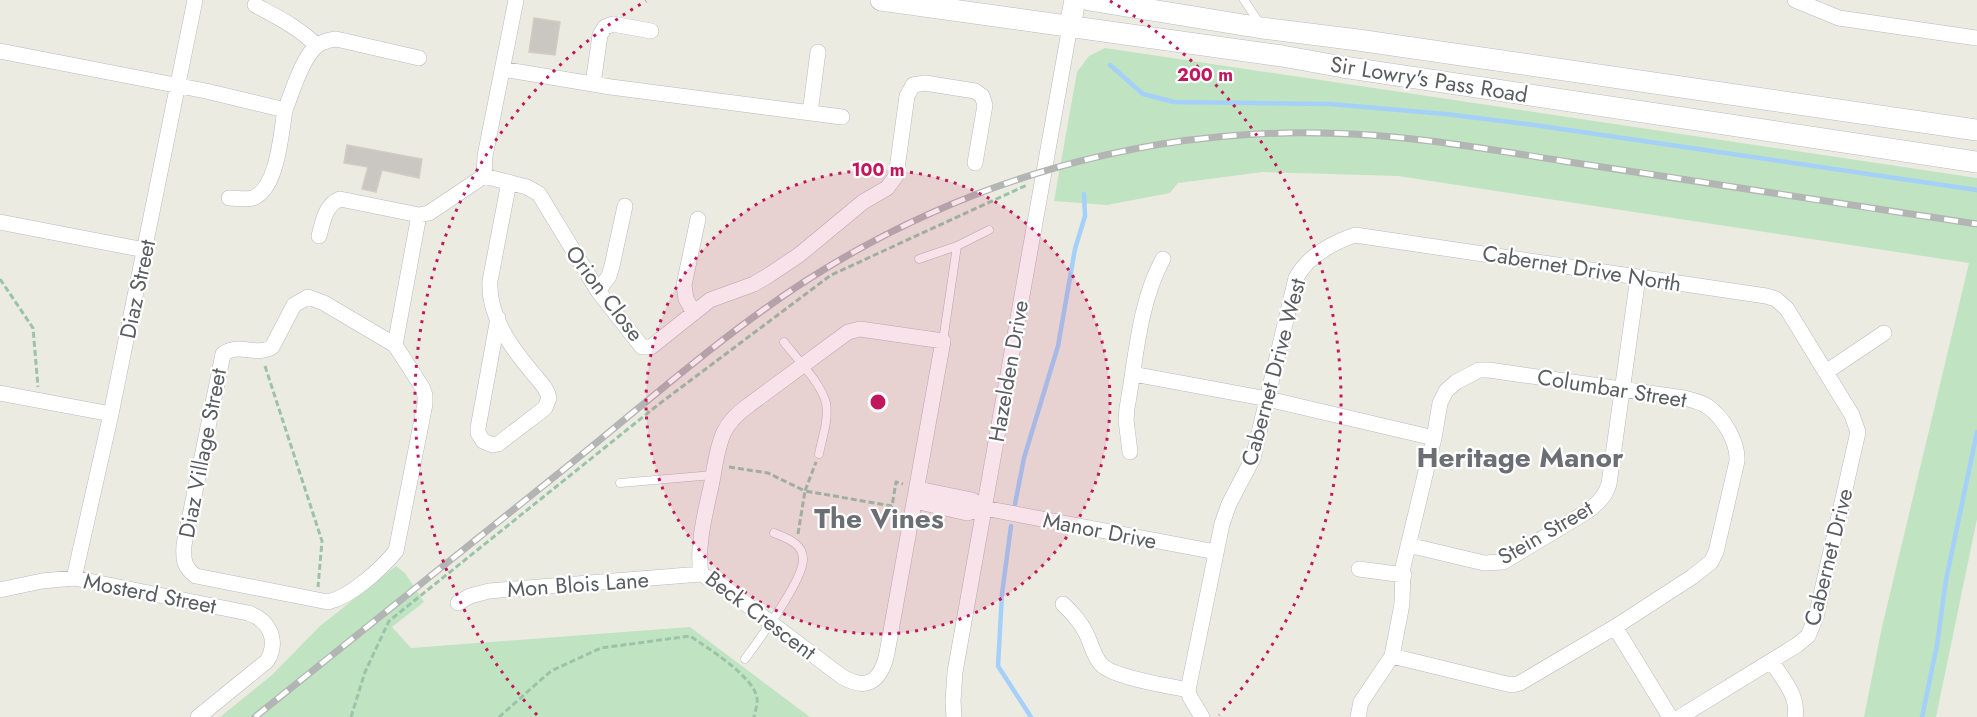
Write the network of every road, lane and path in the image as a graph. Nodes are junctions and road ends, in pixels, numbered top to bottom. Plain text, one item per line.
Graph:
1 (195, 0) edge
2 (516, 0) edge
3 (881, 0) edge
4 (1074, 0) edge
5 (1089, 0) edge
6 (1244, 0) edge
7 (1795, 0) edge
8 (255, 5) dead end
9 (1070, 26) junction
10 (1262, 28) junction
11 (651, 31) dead end
12 (1977, 38) edge
13 (316, 45) junction
14 (0, 51) edge
15 (818, 52) dead end
16 (419, 58) dead end
17 (502, 69) junction
18 (594, 84) junction
19 (178, 87) junction
20 (285, 110) junction
21 (810, 113) junction
22 (842, 117) dead end
23 (1977, 130) edge
24 (1977, 162) edge
25 (975, 163) dead end
26 (484, 176) junction
27 (1042, 178) junction
28 (509, 182) junction
29 (229, 198) dead end
30 (625, 206) dead end
31 (419, 215) junction
32 (698, 219) dead end
33 (0, 222) edge
34 (989, 230) dead end
35 (319, 236) dead end
36 (957, 246) junction
37 (144, 250) junction
38 (1163, 259) dead end
39 (919, 260) dead end
40 (1306, 263) joint
41 (1638, 277) junction
42 (0, 279) edge
43 (597, 291) junction
44 (694, 313) junction
45 (498, 318) junction
46 (1884, 333) dead end
47 (943, 341) junction
48 (784, 342) dead end
49 (395, 345) junction
50 (260, 351) junction
51 (803, 366) junction
52 (1826, 372) junction
53 (1133, 374) junction
54 (1622, 390) junction
55 (0, 393) edge
56 (1268, 399) junction
57 (39, 401) junction
58 (111, 414) junction
59 (1434, 438) junction
60 (1130, 452) dead end
61 (819, 454) joint
62 (741, 469) dead end
63 (713, 475) junction
64 (620, 483) dead end
65 (805, 491) junction
66 (916, 495) junction
67 (984, 508) junction
68 (774, 533) dead end
69 (796, 544) junction
70 (1408, 545) junction
71 (1216, 552) junction
72 (1359, 569) dead end
73 (701, 574) junction
74 (1404, 574) junction
75 (74, 578) junction
76 (0, 590) edge
77 (317, 600) junction
78 (458, 603) dead end
79 (1063, 604) dead end
80 (772, 622) junction
81 (1615, 627) junction
82 (1392, 656) junction
83 (745, 659) dead end
84 (1772, 662) junction
85 (1188, 690) junction
86 (198, 717) edge
87 (351, 717) edge
88 (499, 717) edge
89 (754, 717) edge
90 (954, 717) edge
91 (1202, 717) edge
92 (1358, 717) edge
93 (1670, 717) edge
94 (1680, 717) edge
95 (1795, 717) edge

1 - 19 street, Diaz Street
2 - 17 street
3 - 9 main road, Sir Lowry's Pass Road
4 - 9 main road
5 - 10 main road, Sir Lowry's Pass Road
6 - 10 lane
7 - 12 street
8 - 13 street
9 - 24 main road, Sir Lowry's Pass Road
9 - 27 street, Hazelden Drive
10 - 23 main road, Sir Lowry's Pass Road
11 - 18 street
13 - 16 street
13 - 20 street
14 - 19 street
15 - 21 street
17 - 18 street
17 - 26 street
18 - 21 street
19 - 20 street
19 - 37 street, Diaz Street
20 - 29 street
21 - 22 street
25 - 44 street, Orion Close
26 - 28 street, Orion Close
26 - 31 street
27 - 67 street, Hazelden Drive
27 - 87 path
28 - 43 street, Orion Close
28 - 45 street
30 - 43 street
31 - 35 street
31 - 49 street
32 - 44 street
33 - 37 street
34 - 36 lane
36 - 39 lane
36 - 47 lane
37 - 58 street, Diaz Street
38 - 53 street
40 - 41 street, Cabernet Drive North
40 - 56 street, Cabernet Drive West
41 - 52 street, Cabernet Drive North
41 - 54 street, Stein Street
42 - 57 path
43 - 44 street, Orion Close
45 - 45 street
46 - 52 street
47 - 51 street, Beck Crescent
47 - 66 street, Beck Crescent
48 - 51 lane
49 - 50 street, Diaz Village Street
49 - 77 street, Diaz Village Street
50 - 77 path
50 - 77 street, Diaz Village Street
51 - 61 lane
51 - 63 street, Beck Crescent
52 - 84 street, Cabernet Drive
53 - 56 street
53 - 60 street
54 - 59 street, Columbar Street
54 - 70 street, Stein Street
54 - 81 street, Columbar Street
55 - 57 street
56 - 59 street
56 - 71 street, Cabernet Drive West
57 - 58 street
58 - 75 street, Diaz Street
59 - 70 street, Columbar Street
61 - 65 path
62 - 65 path
63 - 64 lane
63 - 73 street, Beck Crescent
65 - 66 path
65 - 69 path
66 - 67 street
66 - 80 street, Beck Crescent
67 - 71 street, Manor Drive
67 - 90 street, Hazelden Drive
68 - 69 lane
69 - 80 lane
70 - 74 street, Columbar Street
71 - 85 street, Cabernet Drive West
72 - 74 street
73 - 78 street, Mon Blois Lane
73 - 80 street, Beck Crescent
74 - 82 street, Columbar Street
75 - 76 street, Mosterd Street
75 - 86 street, Mosterd Street
79 - 85 street
80 - 83 lane
81 - 82 street, Columbar Street
81 - 93 street
82 - 92 street, Columbar Street
84 - 94 street, Cabernet Drive
84 - 95 street
85 - 91 street
88 - 89 path

